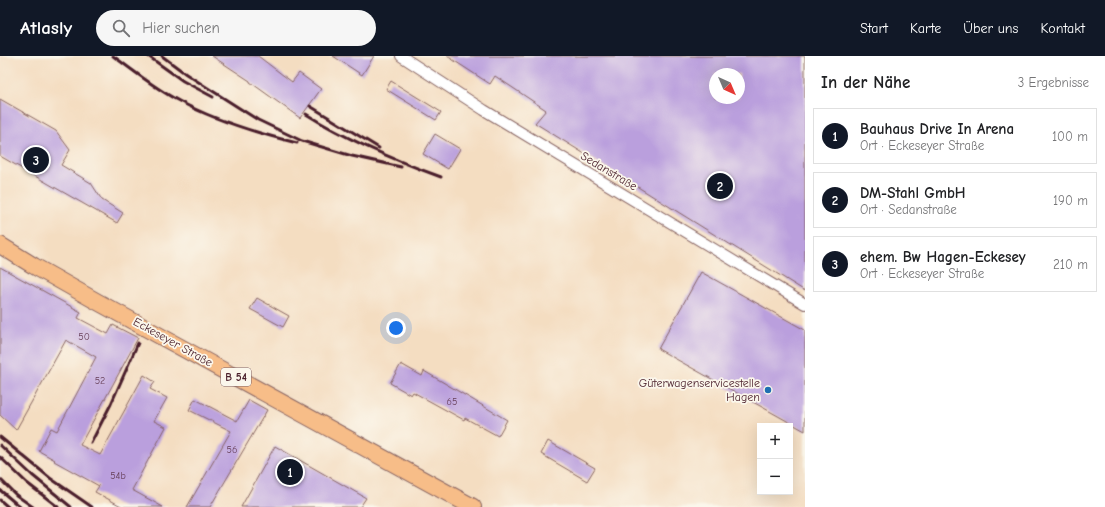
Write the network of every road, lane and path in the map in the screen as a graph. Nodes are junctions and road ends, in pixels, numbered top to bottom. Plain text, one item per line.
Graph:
1 (401, 56) edge
2 (0, 245) edge
3 (805, 304) edge
4 (473, 507) edge

1 - 3 street, Sedanstraße
2 - 4 main road, Eckeseyer Straße / B 54

